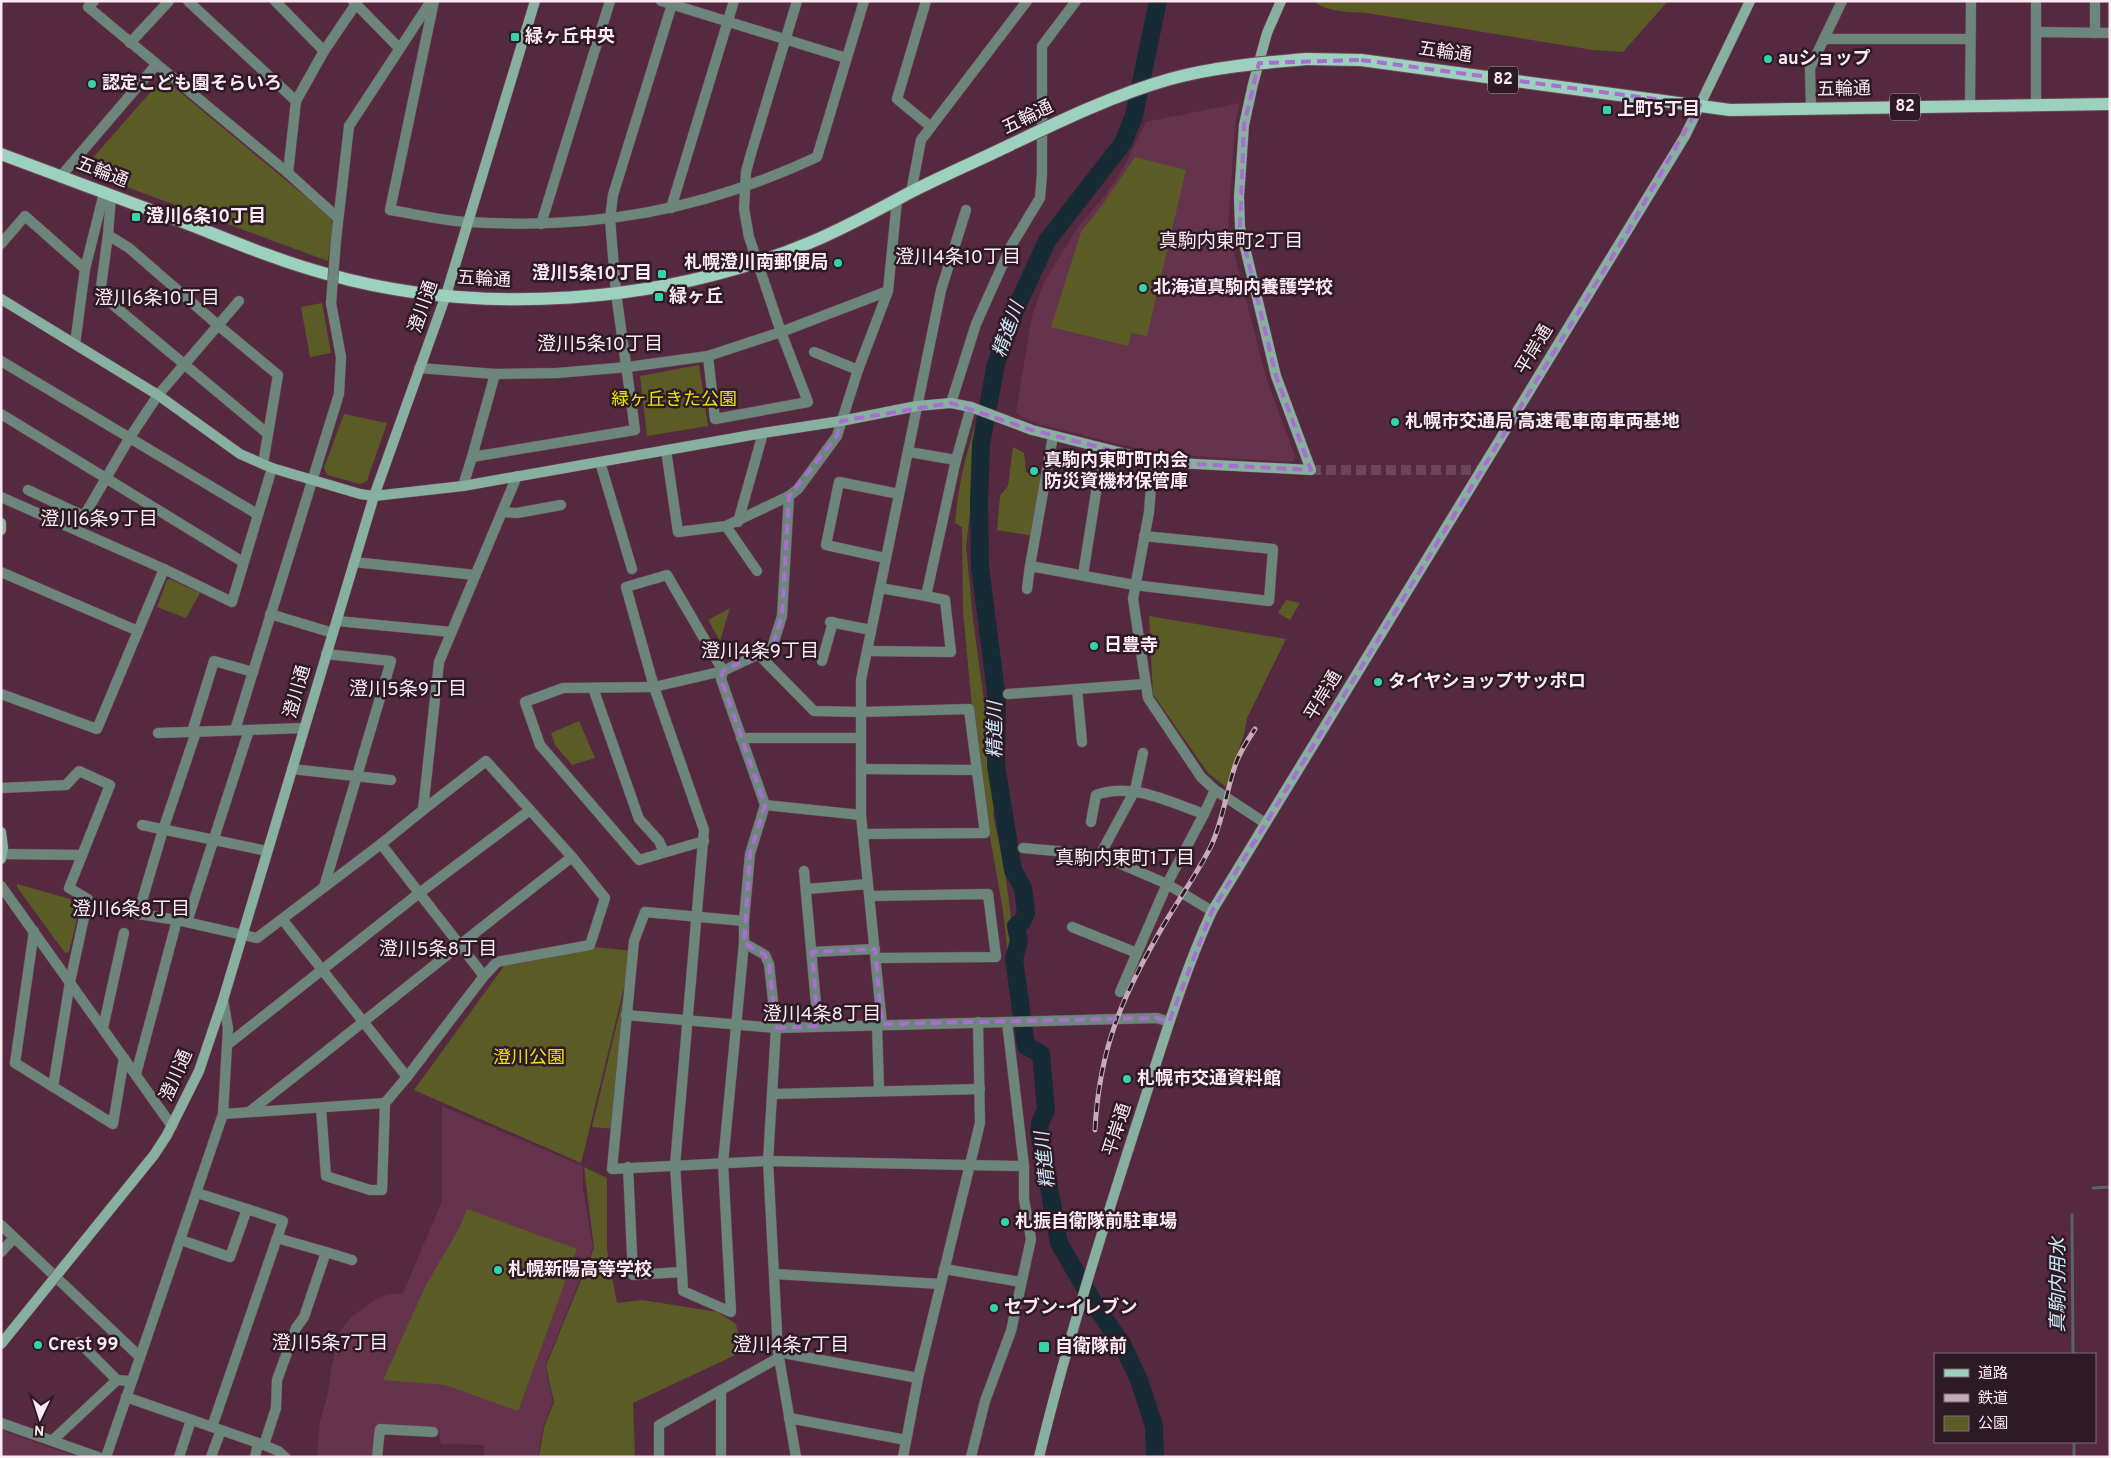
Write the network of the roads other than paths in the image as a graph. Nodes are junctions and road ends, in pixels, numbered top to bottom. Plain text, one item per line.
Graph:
1 (94, 1) edge
2 (169, 1) edge
3 (188, 1) edge
4 (274, 1) edge
5 (432, 1) edge
6 (535, 1) edge
7 (610, 1) edge
8 (661, 1) edge
9 (734, 1) edge
10 (797, 1) edge
11 (864, 1) edge
12 (926, 1) edge
13 (1028, 1) edge
14 (1076, 1) edge
15 (1281, 1) edge
16 (1750, 1) edge
17 (1842, 1) edge
18 (1970, 1) edge
19 (2036, 1) edge
20 (2095, 1) edge
21 (355, 2) edge
22 (672, 3) edge
23 (728, 22) junction
24 (2036, 32) junction
25 (2095, 33) junction
26 (2110, 33) edge
27 (1824, 39) junction
28 (1970, 39) junction
29 (785, 40) junction
30 (130, 43) junction
31 (399, 48) junction
32 (324, 51) junction
33 (846, 58) junction
34 (156, 65) junction
35 (296, 101) junction
36 (2036, 104) junction
37 (2110, 104) edge
38 (1700, 105) junction
39 (1970, 106) junction
40 (1810, 108) junction
41 (931, 127) junction
42 (1, 154) edge
43 (288, 173) junction
44 (61, 176) junction
45 (744, 187) junction
46 (911, 192) junction
47 (107, 194) junction
48 (897, 200) junction
49 (672, 208) junction
50 (966, 210) dead end
51 (337, 217) junction
52 (610, 220) junction
53 (468, 222) junction
54 (541, 224) junction
55 (108, 235) junction
56 (1, 244) edge
57 (756, 261) junction
58 (85, 269) junction
59 (888, 291) junction
60 (616, 293) junction
61 (446, 295) junction
62 (1, 299) edge
63 (239, 300) dead end
64 (219, 326) junction
65 (781, 332) junction
66 (75, 344) junction
67 (814, 352) dead end
68 (708, 356) junction
69 (1, 361) edge
70 (186, 364) junction
71 (628, 367) junction
72 (419, 368) junction
73 (858, 370) junction
74 (495, 374) junction
75 (158, 395) junction
76 (951, 403) junction
77 (917, 406) junction
78 (974, 408) junction
79 (1, 414) edge
80 (841, 421) junction
81 (763, 433) junction
82 (268, 434) junction
83 (1052, 436) junction
84 (130, 437) junction
85 (1103, 448) junction
86 (666, 450) junction
87 (909, 452) junction
88 (472, 457) junction
89 (956, 460) junction
90 (1153, 460) junction
91 (600, 462) junction
92 (267, 466) junction
93 (517, 476) junction
94 (105, 478) junction
95 (311, 480) junction
96 (463, 486) junction
97 (28, 490) dead end
98 (899, 494) junction
99 (374, 496) junction
100 (789, 496) junction
101 (1, 497) edge
102 (561, 505) dead end
103 (502, 512) junction
104 (257, 514) junction
105 (738, 522) junction
106 (1, 523) edge
107 (726, 526) junction
108 (1, 530) edge
109 (1144, 536) junction
110 (885, 558) junction
111 (243, 562) junction
112 (354, 562) junction
113 (1030, 566) junction
114 (164, 568) junction
115 (632, 569) dead end
116 (756, 571) dead end
117 (1, 572) edge
118 (475, 574) junction
119 (1083, 575) junction
120 (1134, 585) junction
121 (880, 588) junction
122 (1027, 589) dead end
123 (926, 596) junction
124 (270, 614) junction
125 (337, 621) junction
126 (871, 630) junction
127 (138, 631) junction
128 (451, 632) junction
129 (332, 633) junction
130 (867, 651) junction
131 (326, 654) junction
132 (759, 655) junction
133 (822, 661) dead end
134 (723, 671) junction
135 (253, 672) junction
136 (1145, 684) junction
137 (654, 687) junction
138 (593, 688) junction
139 (1078, 689) junction
140 (1, 694) edge
141 (1008, 694) dead end
142 (860, 712) junction
143 (304, 728) junction
144 (235, 730) junction
145 (249, 730) junction
146 (194, 732) junction
147 (158, 733) dead end
148 (741, 738) junction
149 (860, 738) junction
150 (1082, 742) dead end
151 (1143, 753) dead end
152 (292, 769) junction
153 (861, 769) junction
154 (976, 770) junction
155 (356, 777) junction
156 (391, 780) dead end
157 (1, 788) edge
158 (1135, 790) junction
159 (1215, 790) junction
160 (766, 805) junction
161 (423, 810) junction
162 (530, 810) junction
163 (1204, 814) junction
164 (860, 815) junction
165 (1091, 822) dead end
166 (1265, 823) junction
167 (142, 825) dead end
168 (163, 830) junction
169 (1, 832) edge
170 (863, 834) junction
171 (214, 841) junction
172 (704, 841) junction
173 (381, 844) junction
174 (1023, 848) dead end
175 (267, 851) junction
176 (664, 852) junction
177 (82, 855) junction
178 (1100, 856) junction
179 (2, 857) edge
180 (572, 857) junction
181 (804, 871) dead end
182 (868, 884) junction
183 (1167, 884) junction
184 (1, 886) edge
185 (324, 887) junction
186 (807, 889) junction
187 (418, 894) junction
188 (870, 896) junction
189 (1212, 911) junction
190 (696, 917) junction
191 (282, 919) junction
192 (182, 921) junction
193 (744, 922) junction
194 (1072, 927) dead end
195 (34, 931) junction
196 (124, 933) dead end
197 (242, 934) junction
198 (460, 943) junction
199 (744, 943) junction
200 (812, 952) junction
201 (876, 953) junction
202 (1137, 953) junction
203 (324, 970) junction
204 (484, 976) junction
205 (70, 982) junction
206 (1120, 992) dead end
207 (223, 1000) junction
208 (626, 1015) junction
209 (686, 1021) junction
210 (364, 1022) junction
211 (978, 1022) junction
212 (1010, 1022) junction
213 (1170, 1022) junction
214 (880, 1024) junction
215 (736, 1025) junction
216 (818, 1026) junction
217 (103, 1028) junction
218 (776, 1028) junction
219 (227, 1045) junction
220 (124, 1058) junction
221 (136, 1074) junction
222 (407, 1077) junction
223 (53, 1087) junction
224 (980, 1089) junction
225 (880, 1090) junction
226 (773, 1094) junction
227 (385, 1103) junction
228 (321, 1108) junction
229 (248, 1112) junction
230 (224, 1114) junction
231 (172, 1126) junction
232 (768, 1161) junction
233 (723, 1163) junction
234 (675, 1165) junction
235 (970, 1165) junction
236 (1024, 1166) junction
237 (628, 1167) junction
238 (197, 1193) junction
239 (247, 1209) junction
240 (1, 1225) edge
241 (14, 1238) junction
242 (277, 1238) junction
243 (181, 1240) junction
244 (1, 1252) edge
245 (326, 1252) junction
246 (352, 1260) dead end
247 (944, 1269) junction
248 (682, 1272) junction
249 (774, 1274) junction
250 (1021, 1282) junction
251 (940, 1284) junction
252 (79, 1342) dead end
253 (1, 1344) edge
254 (778, 1354) junction
255 (140, 1357) junction
256 (918, 1378) junction
257 (117, 1380) junction
258 (132, 1381) junction
259 (721, 1390) junction
260 (126, 1397) junction
261 (789, 1418) junction
262 (192, 1420) junction
263 (1, 1423) edge
264 (216, 1428) junction
265 (433, 1432) dead end
266 (53, 1440) junction
267 (906, 1440) junction
268 (261, 1444) junction
269 (98, 1457) edge
270 (106, 1457) edge
271 (179, 1457) edge
272 (211, 1457) edge
273 (255, 1457) edge
274 (285, 1457) edge
275 (377, 1457) edge
276 (659, 1457) edge
277 (721, 1457) edge
278 (796, 1457) edge
279 (903, 1457) edge
280 (971, 1457) edge
281 (1038, 1457) edge

1 - 30 street
2 - 30 street
3 - 35 street
4 - 32 street
5 - 31 street
5 - 53 street
6 - 53 street, 澄川通
7 - 54 street
8 - 22 street
9 - 23 street
10 - 29 street
11 - 33 street
12 - 41 street
13 - 41 street
14 - 76 street
15 - 90 street
16 - 38 street, 平岸通
17 - 27 street
18 - 28 street
19 - 24 street
20 - 25 street
21 - 31 street
21 - 32 street
22 - 23 street
22 - 52 street
23 - 29 street
23 - 49 street
24 - 25 street
24 - 36 street
25 - 26 street
27 - 28 street
27 - 40 street
28 - 39 street
29 - 33 street
29 - 45 street
30 - 34 street
31 - 51 street
32 - 35 street
33 - 45 street
34 - 43 street
34 - 44 street
35 - 43 street
36 - 37 main road, 五輪通 / 82
36 - 39 main road, 五輪通 / 82
38 - 40 main road, 五輪通 / 82
38 - 46 main road, 五輪通 / 82, bridge
38 - 166 street, 平岸通
39 - 40 main road, 五輪通 / 82
41 - 46 street
42 - 44 main road, 五輪通 / 82
43 - 51 street
44 - 47 main road, 五輪通 / 82
45 - 49 street
45 - 57 street
46 - 48 main road, 五輪通 / 82
47 - 55 street
47 - 58 street
47 - 61 main road, 五輪通 / 82
48 - 57 main road, 五輪通 / 82
48 - 59 street
49 - 52 street
50 - 77 street
51 - 95 street, bridge
52 - 54 street
52 - 60 street
53 - 54 street
53 - 61 street, 澄川通
55 - 64 street
55 - 70 street
56 - 58 street
57 - 60 main road, 五輪通 / 82
57 - 65 street
58 - 66 street
59 - 65 street
59 - 73 street
60 - 61 main road, 五輪通 / 82
60 - 71 street
61 - 72 street, 澄川通
62 - 66 street
63 - 64 street
64 - 70 street
64 - 82 street
65 - 68 street
65 - 68 street
66 - 75 street
67 - 73 street
68 - 71 street
69 - 84 street
70 - 75 street
70 - 82 street
71 - 74 street
71 - 88 street
72 - 74 street
72 - 99 street, 澄川通
73 - 80 street
74 - 88 street
75 - 84 street
75 - 92 street
76 - 77 street
76 - 78 street
77 - 80 street
77 - 87 street
78 - 83 street
78 - 89 street
79 - 94 street
80 - 81 street
80 - 100 street
81 - 86 street
81 - 105 street
82 - 92 street
83 - 85 street
83 - 113 street
84 - 94 street
84 - 104 street
85 - 90 street
85 - 119 street
86 - 91 street
86 - 107 street
87 - 89 street
87 - 98 street
88 - 96 street
89 - 123 street
90 - 109 street
91 - 93 street
91 - 115 street
92 - 95 street
92 - 104 street
93 - 96 street
93 - 103 street
94 - 97 street
94 - 111 street
95 - 99 street
95 - 124 street
96 - 99 street
98 - 110 street
98 - 110 street
99 - 112 street, 澄川通
100 - 105 street
100 - 132 street
101 - 114 street
102 - 103 street
103 - 118 street
104 - 111 street
105 - 107 street
106 - 108 street
107 - 116 street
109 - 120 street
109 - 120 street
110 - 121 street
111 - 114 street
112 - 118 street
112 - 125 street, 澄川通
113 - 119 street
113 - 122 street
114 - 127 street
117 - 127 street
118 - 128 street
119 - 120 street
120 - 136 street
121 - 123 street
121 - 126 street
123 - 130 street
124 - 129 street
124 - 135 street
125 - 128 street
125 - 129 street, 澄川通
126 - 130 street
126 - 133 street
127 - 140 street
128 - 161 street
129 - 131 street, 澄川通
130 - 142 street
131 - 143 street, 澄川通
131 - 155 street
132 - 134 street
132 - 142 street
134 - 137 street
134 - 137 street
134 - 148 street
135 - 144 street
135 - 146 street
136 - 139 street
136 - 159 street
137 - 138 street
137 - 172 street
138 - 176 street
138 - 176 street
139 - 141 street
139 - 150 street
142 - 149 street
142 - 154 street
143 - 145 street
143 - 152 street, 澄川通
144 - 145 street
144 - 146 street
145 - 171 street
146 - 147 street
146 - 168 street
148 - 149 street
148 - 160 street
149 - 153 street
151 - 158 street
152 - 155 street
152 - 175 street, 澄川通
153 - 154 street
153 - 164 street
154 - 170 street
155 - 156 street
155 - 185 street
157 - 177 street
158 - 163 street
158 - 165 street
158 - 178 street
159 - 163 street
159 - 166 street
160 - 164 street
160 - 193 street
161 - 162 street
161 - 173 street
162 - 180 street
162 - 187 street
163 - 183 street
164 - 170 street
166 - 189 street, 平岸通
167 - 168 street
168 - 171 street
168 - 192 street
169 - 179 street
170 - 182 street
171 - 175 street
171 - 192 street
172 - 176 street
172 - 190 street
173 - 185 street
173 - 187 street
174 - 178 street
175 - 197 street, 澄川通
177 - 179 street
177 - 205 street
178 - 183 street
180 - 198 street
180 - 204 street
181 - 186 street
182 - 186 street
182 - 188 street
183 - 189 street
183 - 202 street
184 - 195 street
185 - 191 street
186 - 200 street
187 - 198 street
187 - 203 street
188 - 201 street
188 - 201 street
189 - 213 street, 平岸通
190 - 193 street
190 - 208 street
190 - 209 street
191 - 197 street
191 - 203 street
192 - 197 street
192 - 221 street
193 - 199 street
194 - 202 street
195 - 205 street
195 - 223 street
196 - 217 street
197 - 207 street, 澄川通
198 - 204 street
198 - 210 street
199 - 215 street
199 - 218 street
200 - 201 street
200 - 216 street
201 - 214 street
202 - 206 street
203 - 210 street
203 - 219 street
204 - 222 street
205 - 217 street
205 - 223 street
207 - 219 street
207 - 231 street, 澄川通
208 - 209 street
208 - 237 street
209 - 215 street
209 - 234 street
210 - 222 street
210 - 229 street
211 - 212 street
211 - 214 street
211 - 224 street
212 - 213 street
212 - 236 street
213 - 281 street, 平岸通
214 - 216 street
214 - 225 street
215 - 218 street
215 - 233 street
216 - 218 street
217 - 220 street
218 - 226 street
219 - 230 street
220 - 221 street
220 - 223 street
221 - 231 street
222 - 227 street
224 - 225 street
224 - 235 street
225 - 226 street
226 - 232 street
227 - 228 street
227 - 228 street
228 - 229 street
229 - 230 street
230 - 238 street
231 - 253 street, 澄川通, bridge
232 - 233 street
232 - 235 street
232 - 249 street
233 - 234 street
233 - 248 street
234 - 237 street
234 - 248 street
235 - 236 street
235 - 247 street
236 - 250 street
237 - 248 street
238 - 239 street
238 - 243 street
239 - 242 street
239 - 243 street
240 - 241 street
241 - 244 street
241 - 255 street
242 - 245 street
242 - 264 street
243 - 255 street
245 - 246 street
245 - 268 street
247 - 250 street
247 - 251 street
249 - 251 street
249 - 254 street
250 - 280 street
251 - 256 street
252 - 257 street
254 - 256 street
254 - 259 street
254 - 261 street
255 - 258 street
256 - 267 street
257 - 258 street
257 - 266 street
258 - 260 street
259 - 276 street
259 - 277 street
260 - 262 street
260 - 270 street
261 - 267 street
261 - 278 street
262 - 264 street
262 - 271 street
263 - 266 street
264 - 268 street
264 - 272 street
265 - 275 street
266 - 269 street
267 - 279 street
268 - 273 street
268 - 274 street

